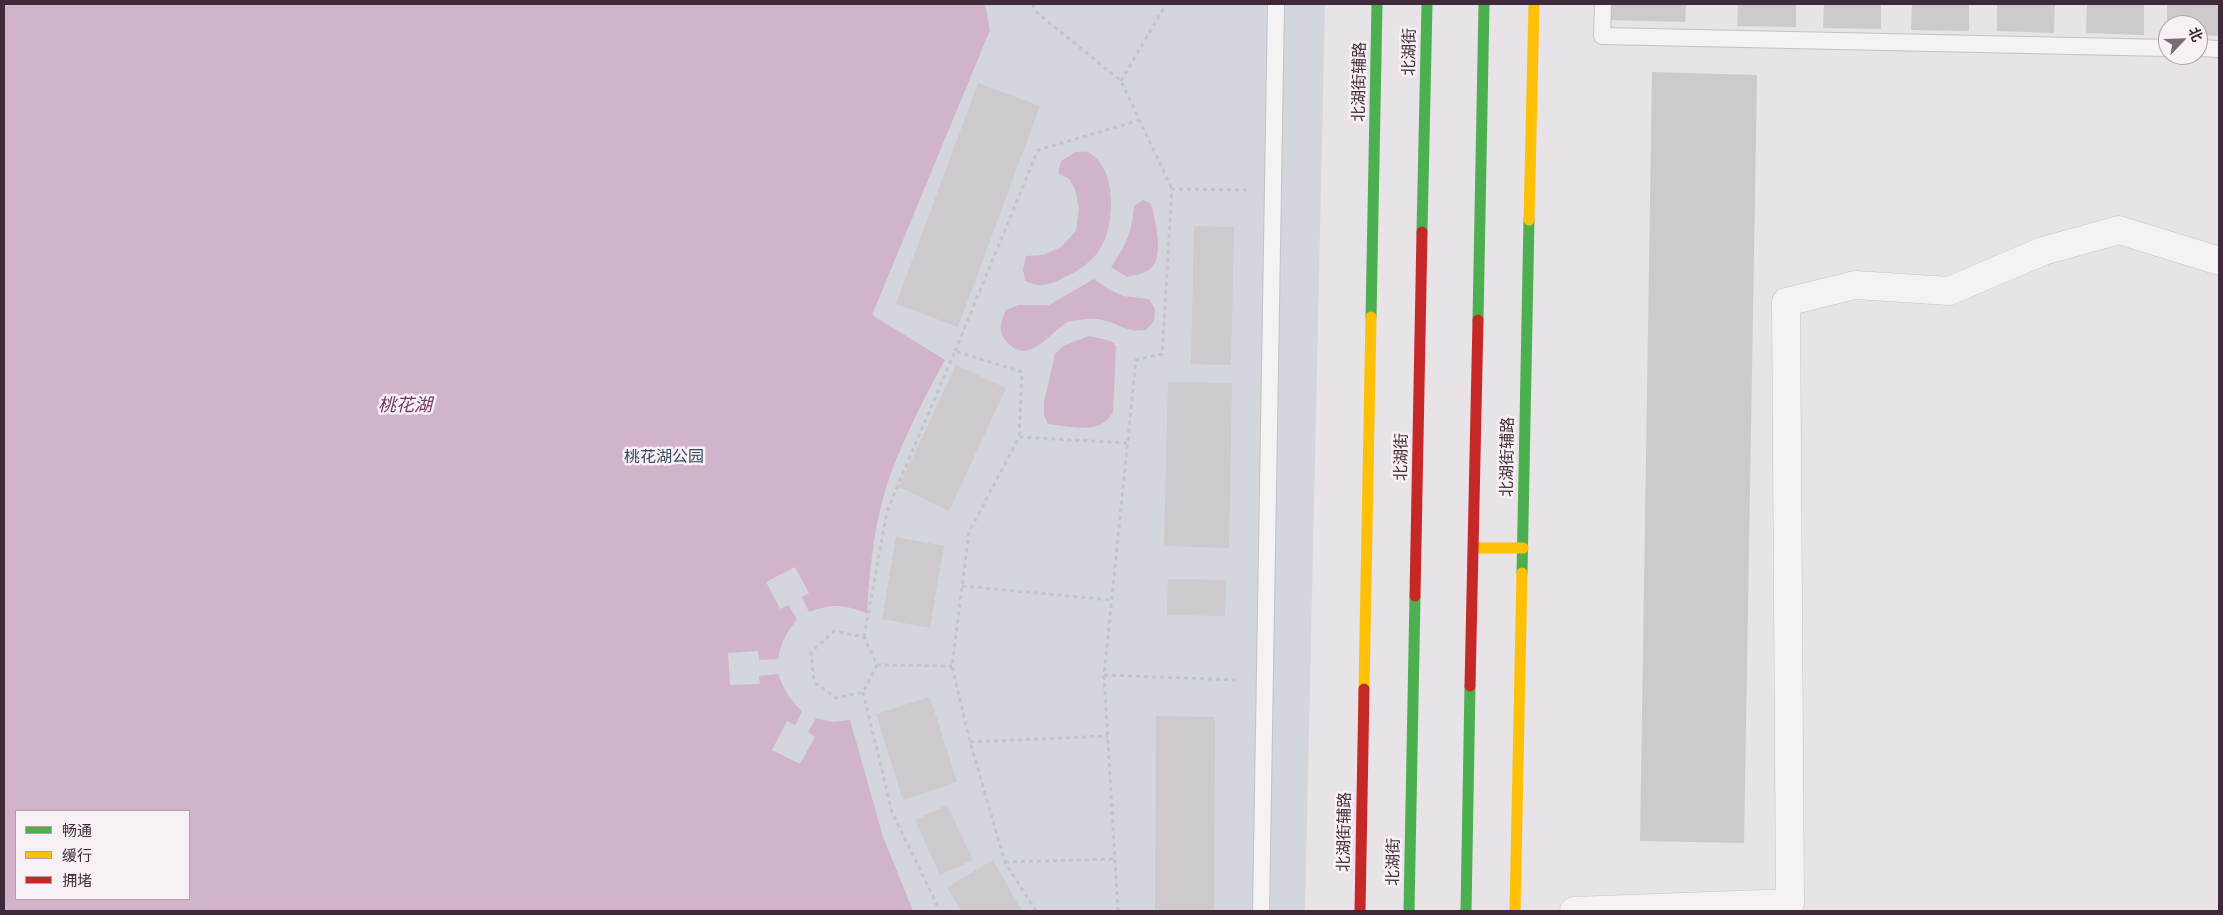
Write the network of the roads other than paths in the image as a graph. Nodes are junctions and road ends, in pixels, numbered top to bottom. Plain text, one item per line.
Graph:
1 (1276, 4) edge
2 (1377, 4) edge
3 (1427, 4) edge
4 (1484, 4) edge
5 (1534, 4) edge
6 (1603, 4) edge
7 (2158, 48) edge
8 (2219, 261) edge
9 (1473, 548) junction
10 (1523, 548) junction
11 (1261, 911) edge
12 (1360, 911) edge
13 (1409, 911) edge
14 (1466, 911) edge
15 (1515, 911) edge
16 (1574, 911) edge

1 - 11 lane
2 - 12 main road, 北湖街辅路
3 - 13 main road, 北湖街
4 - 9 main road
5 - 10 main road, 北湖街辅路
6 - 7 lane
8 - 16 street
9 - 10 main road
9 - 14 main road
10 - 15 main road, 北湖街辅路

